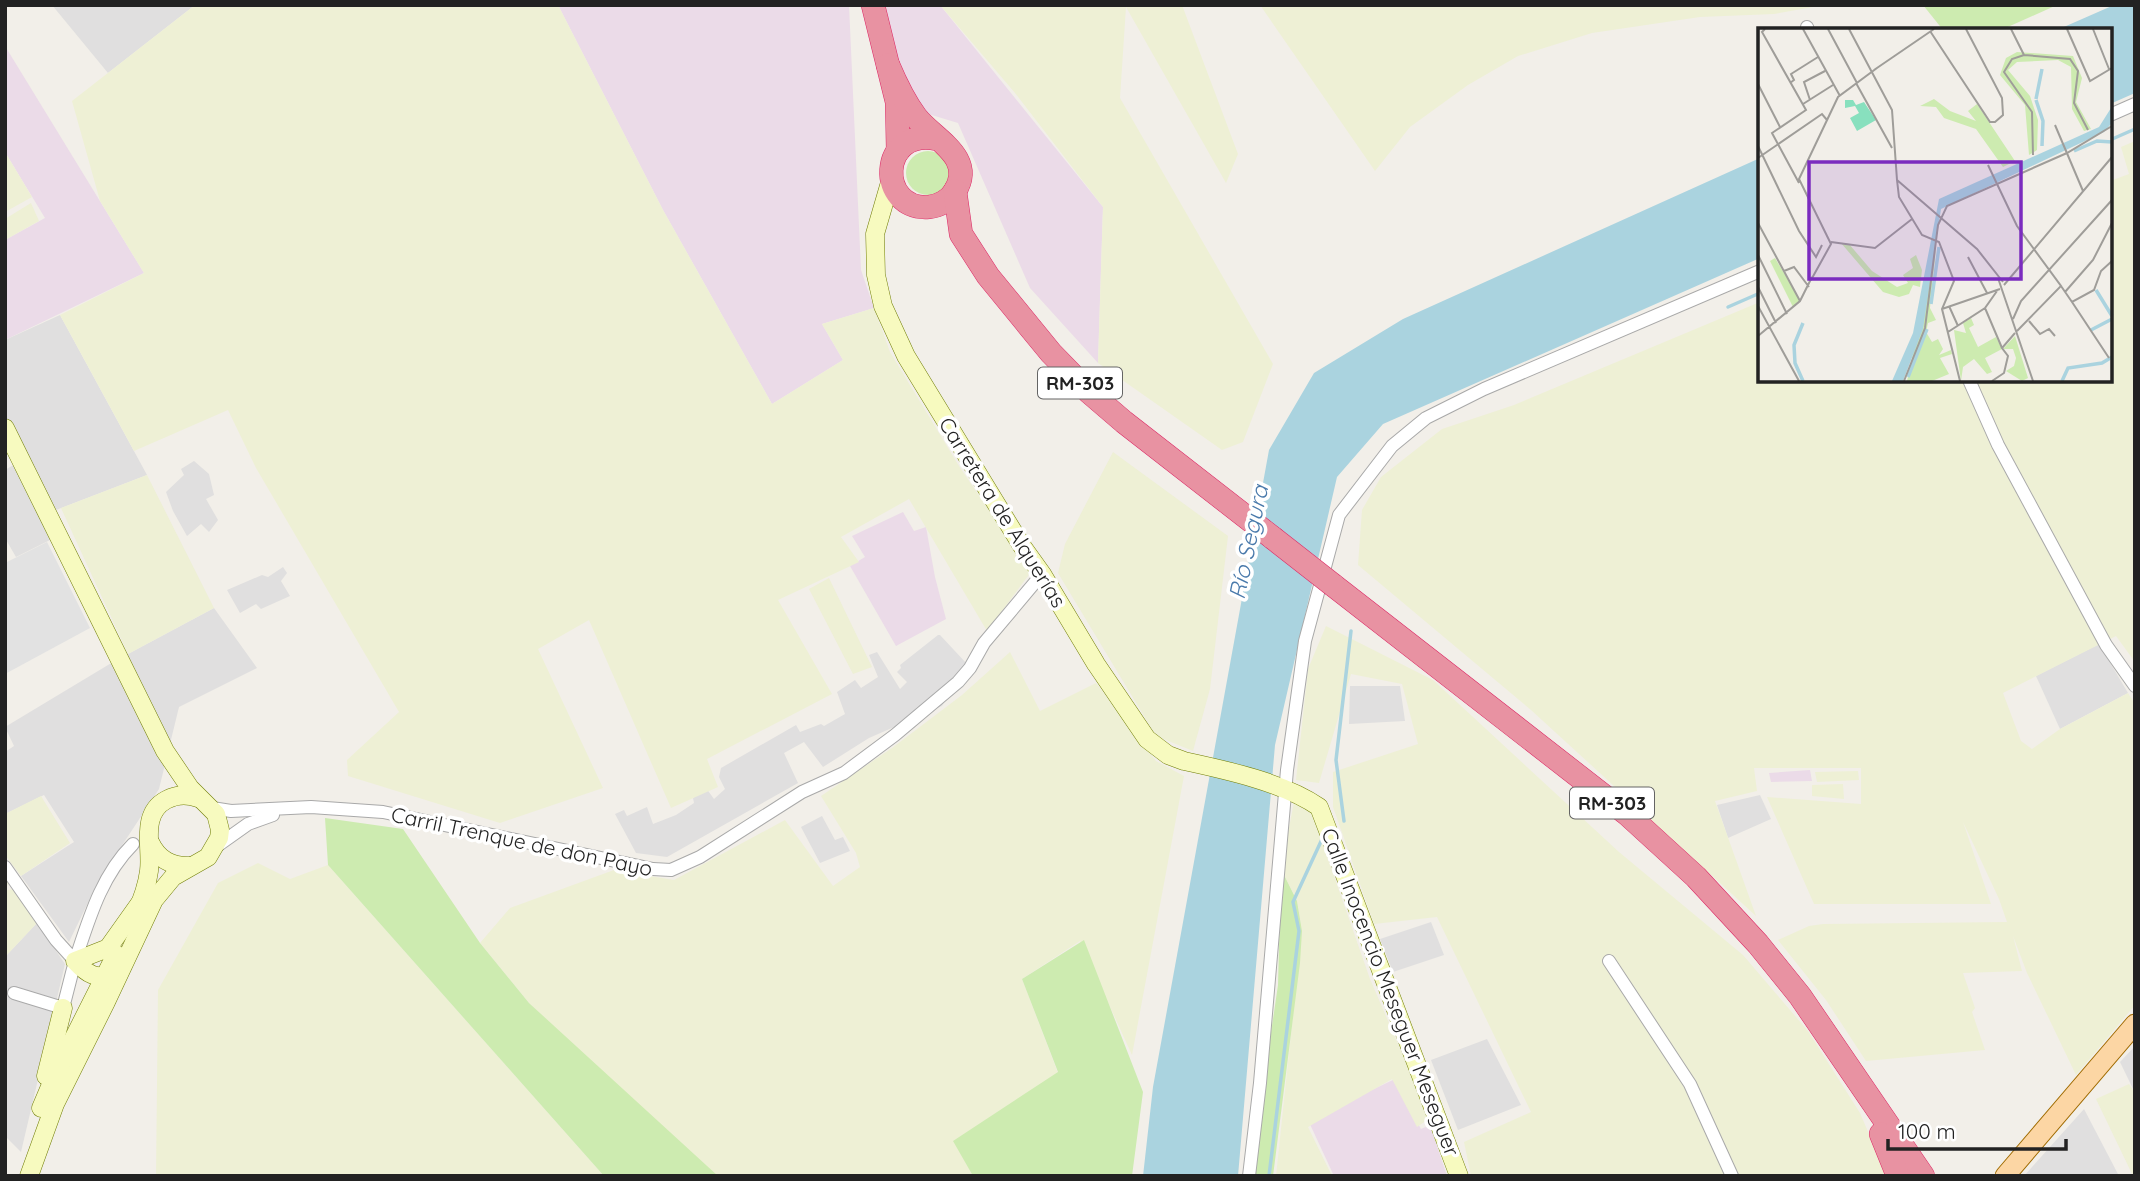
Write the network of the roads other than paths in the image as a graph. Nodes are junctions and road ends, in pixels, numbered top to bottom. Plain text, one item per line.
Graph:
1 (873, 5) edge
2 (888, 65) junction
3 (2135, 104) edge
4 (2112, 114) edge
5 (937, 139) junction
6 (898, 151) junction
7 (891, 179) junction
8 (955, 191) junction
9 (918, 206) junction
10 (878, 219) junction
11 (961, 234) junction
12 (1758, 272) edge
13 (1970, 382) edge
14 (5, 428) edge
15 (1042, 574) junction
16 (2135, 686) edge
17 (165, 751) junction
18 (1285, 789) junction
19 (162, 802) junction
20 (205, 803) junction
21 (311, 807) junction
22 (142, 843) junction
23 (217, 846) junction
24 (191, 866) junction
25 (5, 867) edge
26 (142, 901) junction
27 (138, 933) junction
28 (75, 961) junction
29 (1609, 961) dead end
30 (104, 976) junction
31 (15, 993) dead end
32 (63, 1008) junction
33 (2135, 1024) edge
34 (1848, 1064) junction
35 (33, 1130) junction
36 (2006, 1172) edge
37 (26, 1176) edge
38 (1249, 1176) edge
39 (1459, 1176) edge
40 (1732, 1176) edge
41 (1898, 1176) edge
42 (1909, 1176) edge
43 (1923, 1176) edge

1 - 2 highway, RM-303
2 - 5 highway, RM-303
2 - 6 highway, RM-303
3 - 4 street
5 - 6 highway
5 - 8 highway, RM-303
6 - 7 highway, RM-303
7 - 9 highway, RM-303
7 - 10 main road, Carretera de Alquerías
8 - 9 highway
8 - 11 highway, RM-303
9 - 10 main road
9 - 11 highway, RM-303
10 - 15 main road, Carretera de Alquerías
11 - 34 highway, RM-303, bridge
12 - 18 street
13 - 16 street
14 - 17 main road
15 - 18 main road, Carretera de Alquerías
15 - 21 street, Carril Trenque de don Payo
17 - 19 main road
17 - 20 main road
18 - 38 street
18 - 39 main road, Calle Inocencio Meseguer Meseguer
19 - 20 main road
19 - 22 main road
20 - 21 street
20 - 23 main road
21 - 23 street
22 - 24 main road
22 - 26 main road
22 - 28 street
23 - 24 main road
24 - 27 main road
25 - 28 street
26 - 28 main road
26 - 30 main road
27 - 30 main road
27 - 37 main road
28 - 30 main road
28 - 32 street
29 - 40 street
30 - 35 main road
31 - 32 street
32 - 35 main road
33 - 36 main road
34 - 41 highway
34 - 42 highway, RM-303
34 - 43 highway
35 - 37 main road

